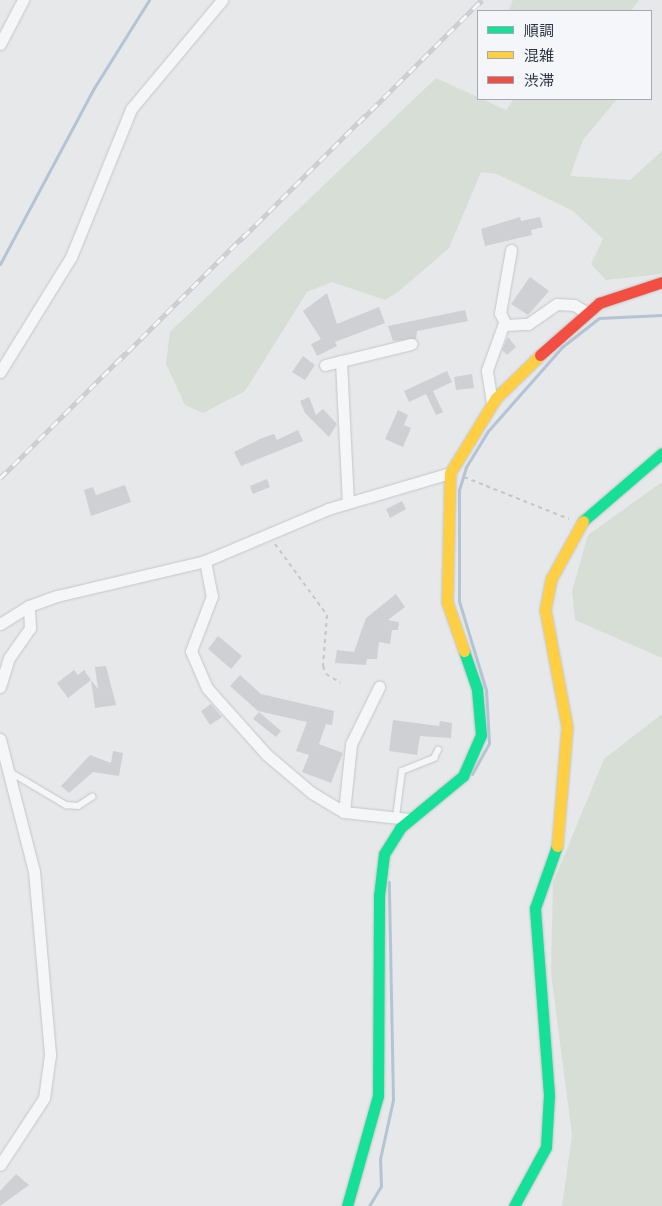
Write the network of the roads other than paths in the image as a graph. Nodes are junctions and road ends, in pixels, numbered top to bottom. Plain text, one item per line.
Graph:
1 (23, 0) edge
2 (222, 0) edge
3 (0, 44) edge
4 (511, 250) dead end
5 (662, 282) edge
6 (586, 312) junction
7 (504, 323) junction
8 (412, 344) dead end
9 (341, 361) junction
10 (325, 365) dead end
11 (0, 372) edge
12 (492, 403) junction
13 (662, 453) edge
14 (450, 473) junction
15 (348, 502) junction
16 (205, 561) junction
17 (29, 606) junction
18 (0, 624) edge
19 (0, 687) edge
20 (379, 687) dead end
21 (0, 739) edge
22 (438, 750) dead end
23 (7, 770) junction
24 (92, 797) dead end
25 (344, 812) junction
26 (396, 817) junction
27 (409, 819) junction
28 (0, 1165) edge
29 (347, 1206) edge
30 (514, 1206) edge

1 - 3 street
2 - 11 street
4 - 7 street
5 - 6 street
6 - 7 street
6 - 12 street
7 - 12 street
8 - 9 street
9 - 10 street
9 - 15 street
12 - 14 street
13 - 30 street
14 - 15 street
14 - 27 street
15 - 16 street
16 - 17 street
16 - 25 street
17 - 18 street
17 - 19 street
20 - 25 street
21 - 23 street
22 - 26 lane
23 - 24 lane
23 - 28 street
25 - 26 street
26 - 27 street
27 - 29 street

